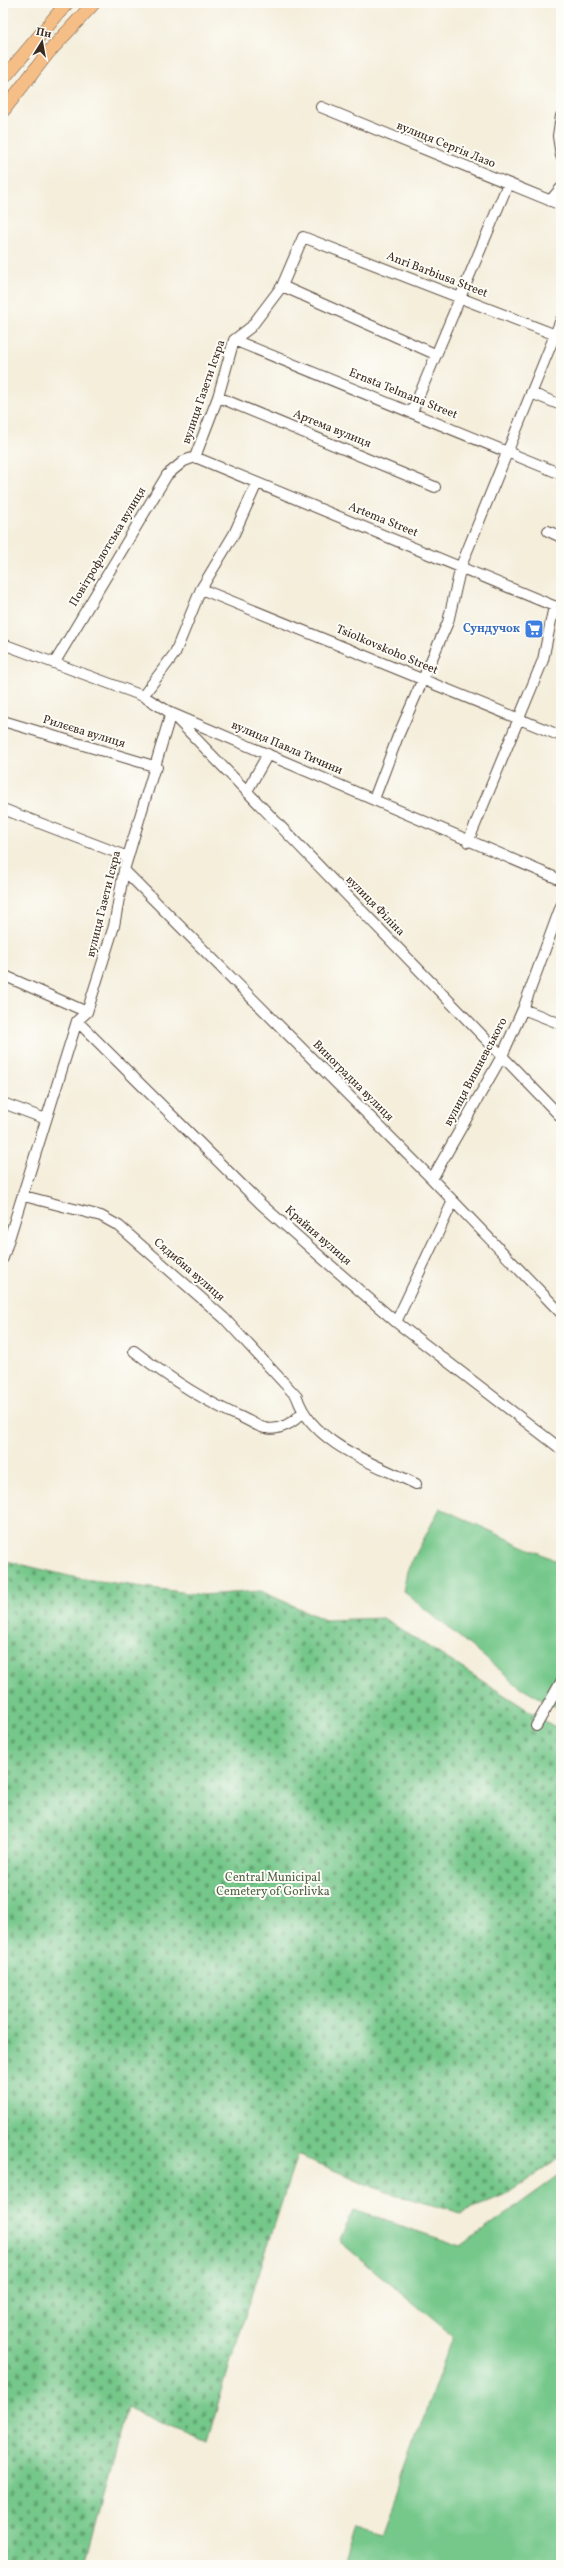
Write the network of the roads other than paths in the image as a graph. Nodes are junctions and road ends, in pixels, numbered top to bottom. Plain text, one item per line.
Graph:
1 (67, 3) edge
2 (94, 3) edge
3 (3, 79) edge
4 (321, 107) dead end
5 (3, 111) edge
6 (561, 116) edge
7 (561, 156) edge
8 (508, 184) junction
9 (561, 188) edge
10 (550, 201) junction
11 (561, 205) edge
12 (303, 237) joint
13 (282, 286) junction
14 (460, 298) junction
15 (561, 320) edge
16 (558, 336) edge
17 (234, 340) junction
18 (435, 354) junction
19 (531, 393) junction
20 (218, 397) junction
21 (561, 405) edge
22 (412, 412) junction
23 (508, 451) junction
24 (195, 458) junction
25 (561, 474) edge
26 (257, 483) junction
27 (436, 487) dead end
28 (548, 531) dead end
29 (561, 537) edge
30 (461, 566) junction
31 (201, 589) junction
32 (557, 607) edge
33 (3, 644) edge
34 (55, 662) junction
35 (424, 680) junction
36 (143, 696) junction
37 (171, 713) junction
38 (519, 718) junction
39 (3, 721) edge
40 (561, 736) edge
41 (268, 754) junction
42 (157, 767) junction
43 (247, 791) junction
44 (374, 800) junction
45 (3, 810) edge
46 (468, 842) junction
47 (128, 857) junction
48 (124, 870) junction
49 (561, 880) edge
50 (561, 906) edge
51 (3, 975) edge
52 (523, 1009) junction
53 (87, 1012) junction
54 (77, 1021) junction
55 (561, 1024) edge
56 (502, 1056) junction
57 (3, 1103) edge
58 (561, 1117) edge
59 (46, 1119) junction
60 (432, 1179) junction
61 (24, 1196) junction
62 (453, 1201) junction
63 (3, 1258) edge
64 (561, 1313) edge
65 (396, 1322) junction
66 (134, 1351) dead end
67 (302, 1412) junction
68 (561, 1449) edge
69 (416, 1484) dead end
70 (561, 1682) edge
71 (536, 1726) dead end

1 - 3 main road
2 - 5 main road
4 - 8 street, вулиця Сергія Лазо
6 - 7 street
8 - 10 street, вулиця Сергія Лазо
8 - 14 street
9 - 10 street
10 - 11 street, вулиця Сергія Лазо
12 - 13 street, вулиця Газети Іскра
12 - 14 street, Anri Barbiusa Street
13 - 17 street, вулиця Газети Іскра
13 - 18 street
14 - 16 street, Anri Barbiusa Street
14 - 18 street
15 - 16 street
16 - 19 street
17 - 20 street, вулиця Газети Іскра
17 - 22 street, Ernsta Telmana Street
18 - 22 street
19 - 21 street
19 - 23 street
20 - 24 street, вулиця Газети Іскра
20 - 27 street, Артема вулиця
22 - 23 street, Ernsta Telmana Street
23 - 25 street, Ernsta Telmana Street
23 - 30 street
24 - 26 street, Artema Street
24 - 34 street, Повітрофлотська вулиця
26 - 30 street, Artema Street
26 - 31 street
28 - 29 street
30 - 32 street, Artema Street
30 - 35 street
31 - 35 street, Tsiolkovskoho Street
31 - 36 street
32 - 38 street
33 - 34 street, вулиця Павла Тичини
34 - 36 street, вулиця Павла Тичини
35 - 38 street, Tsiolkovskoho Street
35 - 44 street
36 - 37 street, вулиця Павла Тичини
37 - 41 street, вулиця Павла Тичини
37 - 42 street, вулиця Газети Іскра
37 - 43 street, вулиця Філіна
38 - 40 street, Tsiolkovskoho Street
38 - 46 street
39 - 42 street, Рилєєва вулиця
41 - 43 street
41 - 44 street, вулиця Павла Тичини
42 - 47 street, вулиця Газети Іскра
43 - 56 street, вулиця Філіна
44 - 46 street, вулиця Павла Тичини
45 - 47 street
46 - 49 street, вулиця Павла Тичини
47 - 48 street, вулиця Газети Іскра
48 - 53 street, вулиця Газети Іскра
48 - 60 street, Виноградна вулиця
50 - 52 street, вулиця Вишневського
51 - 53 street
52 - 55 street
52 - 56 street, вулиця Вишневського
53 - 54 street
54 - 59 street
54 - 65 street, Крайня вулиця
56 - 58 street, вулиця Філіна
56 - 60 street, вулиця Вишневського
57 - 59 street
59 - 61 street
60 - 62 street, Виноградна вулиця
61 - 63 street
61 - 67 street, Сядибна вулиця
62 - 64 street, Виноградна вулиця
62 - 65 street
65 - 68 street, Крайня вулиця
66 - 67 street
67 - 69 street, Сядибна вулиця
70 - 71 street

